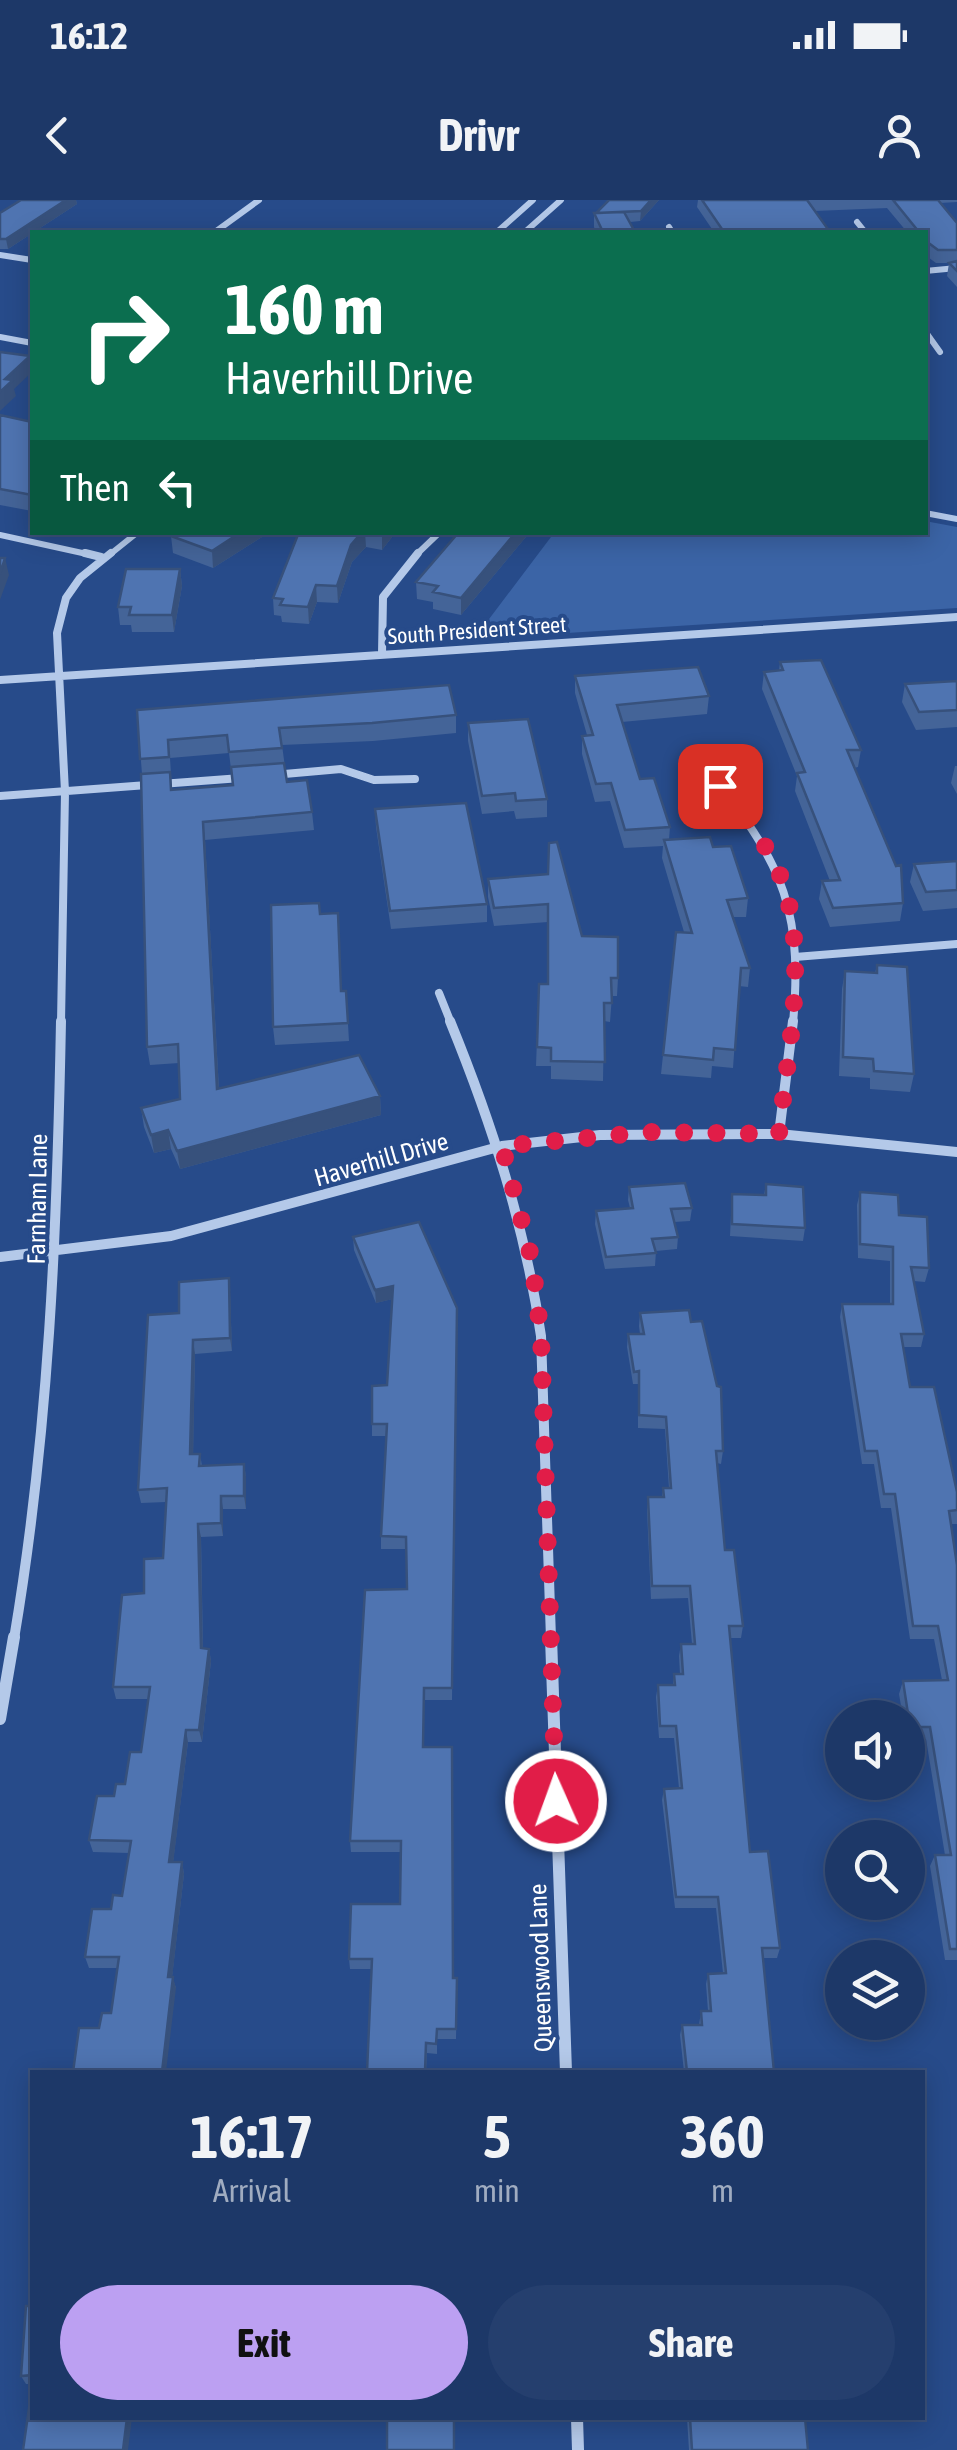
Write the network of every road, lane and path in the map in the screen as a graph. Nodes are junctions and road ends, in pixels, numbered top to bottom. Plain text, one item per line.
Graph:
1 (259, 200) edge
2 (533, 200) edge
3 (560, 200) edge
4 (857, 222) dead end
5 (218, 230) edge
6 (499, 230) edge
7 (527, 230) edge
8 (863, 230) edge
9 (0, 255) edge
10 (30, 260) edge
11 (957, 268) edge
12 (928, 272) edge
13 (928, 335) edge
14 (0, 337) edge
15 (30, 344) edge
16 (940, 352) dead end
17 (928, 514) edge
18 (957, 519) edge
19 (0, 535) edge
20 (134, 535) edge
21 (437, 535) edge
22 (101, 557) junction
23 (957, 617) edge
24 (382, 654) junction
25 (56, 676) junction
26 (0, 680) edge
27 (697, 755) dead end
28 (415, 780) dead end
29 (65, 792) junction
30 (0, 796) edge
31 (957, 944) edge
32 (795, 957) junction
33 (439, 993) dead end
34 (779, 1134) junction
35 (502, 1146) junction
36 (957, 1152) edge
37 (57, 1250) junction
38 (0, 1257) edge
39 (0, 1719) edge
40 (566, 2070) edge
41 (577, 2420) edge
42 (578, 2450) edge

1 - 5 street
2 - 6 street
3 - 7 street
4 - 8 street
9 - 10 street
11 - 12 street
13 - 16 street
14 - 15 street
17 - 18 street
19 - 22 street
20 - 22 street, Farnham Lane
21 - 24 street
22 - 25 street, Farnham Lane
23 - 24 street, South President Street
24 - 25 street, South President Street
25 - 26 street, South President Street
25 - 29 street, Farnham Lane
27 - 32 street
28 - 29 street
29 - 30 street
29 - 37 street, Farnham Lane
31 - 32 street
32 - 34 street
33 - 35 street, Queenswood Lane
34 - 35 street, Haverhill Drive
34 - 36 street, Haverhill Drive
35 - 37 street, Haverhill Drive
35 - 40 street, Queenswood Lane
37 - 38 street, Haverhill Drive
37 - 39 street, Farnham Lane
41 - 42 street

